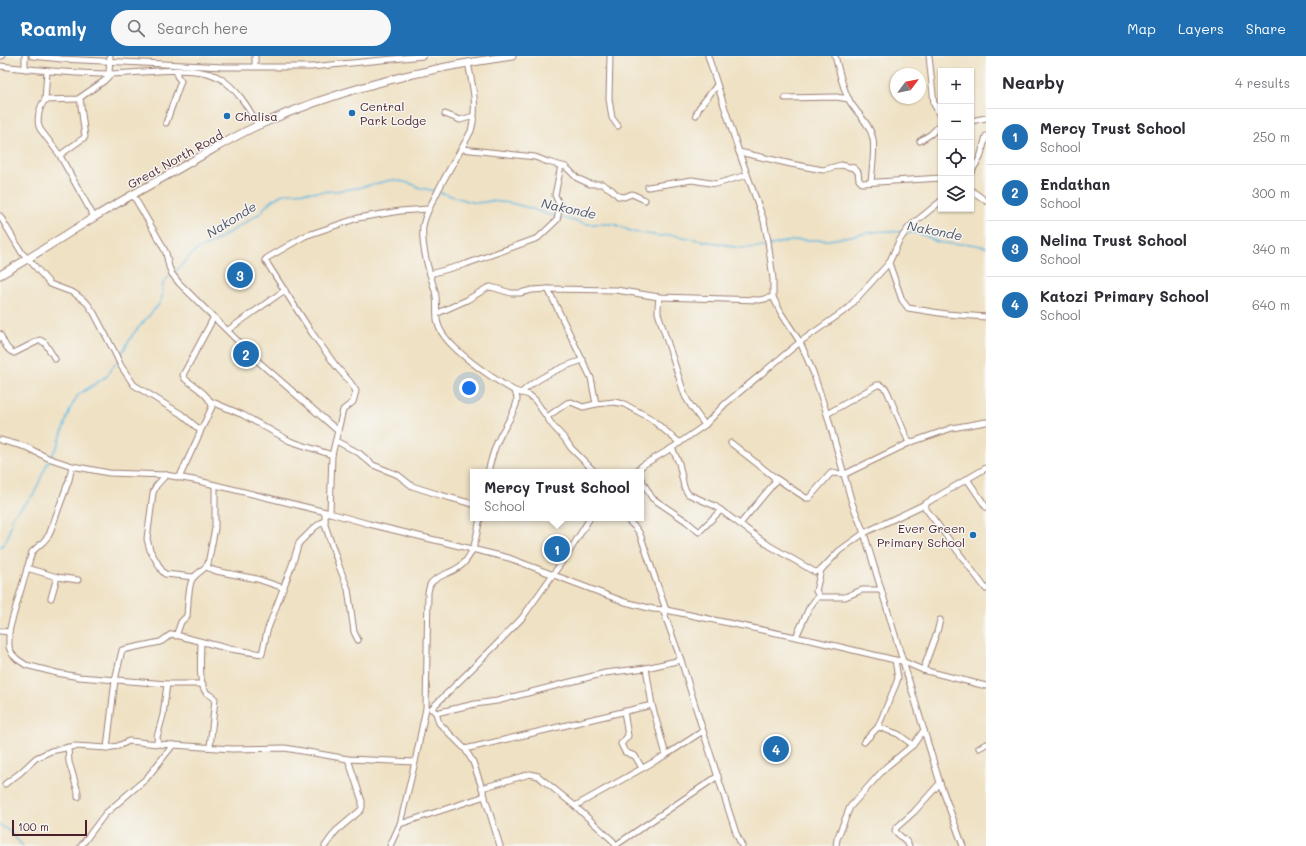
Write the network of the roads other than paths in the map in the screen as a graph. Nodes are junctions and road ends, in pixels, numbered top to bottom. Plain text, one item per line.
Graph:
1 (25, 56) edge
2 (32, 56) edge
3 (255, 56) edge
4 (423, 56) edge
5 (512, 56) edge
6 (610, 56) edge
7 (708, 56) edge
8 (835, 56) edge
9 (929, 56) edge
10 (476, 58) edge
11 (110, 59) edge
12 (166, 61) junction
13 (468, 63) junction
14 (0, 66) edge
15 (255, 66) junction
16 (25, 69) junction
17 (48, 71) junction
18 (166, 71) junction
19 (176, 71) junction
20 (110, 74) junction
21 (717, 85) junction
22 (80, 98) junction
23 (785, 98) dead end
24 (849, 99) junction
25 (45, 100) junction
26 (934, 104) junction
27 (938, 106) edge
28 (938, 112) edge
29 (445, 114) dead end
30 (696, 115) dead end
31 (474, 116) junction
32 (986, 118) edge
33 (974, 120) edge
34 (166, 123) dead end
35 (258, 125) junction
36 (618, 126) dead end
37 (938, 127) edge
38 (986, 136) edge
39 (920, 141) dead end
40 (462, 149) junction
41 (739, 152) junction
42 (60, 155) junction
43 (561, 166) junction
44 (974, 167) edge
45 (747, 175) junction
46 (938, 178) edge
47 (871, 182) junction
48 (648, 187) dead end
49 (974, 192) edge
50 (133, 195) junction
51 (645, 200) dead end
52 (986, 201) edge
53 (938, 203) edge
54 (428, 209) junction
55 (0, 216) edge
56 (94, 217) junction
57 (28, 259) junction
58 (889, 263) junction
59 (430, 274) junction
60 (0, 275) edge
61 (548, 289) junction
62 (285, 290) junction
63 (660, 297) junction
64 (773, 297) junction
65 (438, 313) junction
66 (214, 317) junction
67 (986, 317) edge
68 (228, 330) junction
69 (0, 334) edge
70 (800, 342) junction
71 (56, 358) dead end
72 (583, 360) junction
73 (515, 391) junction
74 (521, 393) junction
75 (210, 401) junction
76 (596, 404) junction
77 (827, 414) junction
78 (547, 417) junction
79 (986, 422) edge
80 (705, 425) junction
81 (338, 431) junction
82 (200, 432) junction
83 (0, 440) edge
84 (336, 441) junction
85 (680, 443) junction
86 (732, 443) dead end
87 (909, 443) junction
88 (672, 448) junction
89 (332, 454) junction
90 (72, 466) junction
91 (986, 468) edge
92 (489, 469) edge
93 (592, 469) edge
94 (639, 469) edge
95 (845, 474) junction
96 (166, 475) junction
97 (774, 477) junction
98 (179, 478) junction
99 (967, 478) junction
100 (644, 484) edge
101 (215, 486) junction
102 (470, 503) edge
103 (923, 505) junction
104 (986, 507) edge
105 (721, 510) junction
106 (328, 513) junction
107 (325, 520) junction
108 (479, 521) edge
109 (588, 521) edge
110 (628, 521) edge
111 (740, 524) junction
112 (864, 533) junction
113 (473, 549) junction
114 (206, 567) junction
115 (27, 568) junction
116 (821, 570) junction
117 (552, 575) junction
118 (194, 576) junction
119 (57, 577) junction
120 (78, 580) dead end
121 (284, 588) junction
122 (986, 589) edge
123 (881, 590) junction
124 (818, 596) junction
125 (51, 598) dead end
126 (664, 610) junction
127 (940, 620) dead end
128 (0, 631) edge
129 (9, 632) junction
130 (176, 636) junction
131 (796, 637) junction
132 (358, 640) dead end
133 (201, 642) junction
134 (682, 660) junction
135 (895, 660) junction
136 (902, 661) junction
137 (646, 668) junction
138 (923, 670) junction
139 (115, 680) junction
140 (167, 684) junction
141 (203, 684) junction
142 (986, 686) edge
143 (652, 705) junction
144 (428, 708) junction
145 (624, 711) junction
146 (436, 713) junction
147 (878, 727) junction
148 (703, 730) junction
149 (924, 730) junction
150 (864, 742) dead end
151 (158, 744) junction
152 (986, 744) edge
153 (173, 745) junction
154 (913, 745) junction
155 (68, 747) junction
156 (210, 747) junction
157 (107, 748) junction
158 (979, 748) dead end
159 (465, 749) junction
160 (666, 755) junction
161 (348, 759) junction
162 (415, 762) junction
163 (642, 768) junction
164 (718, 776) junction
165 (940, 783) junction
166 (5, 784) dead end
167 (482, 788) junction
168 (485, 796) junction
169 (78, 797) dead end
170 (575, 806) junction
171 (400, 824) junction
172 (80, 846) edge
173 (325, 846) edge
174 (390, 846) edge
175 (500, 846) edge
176 (616, 846) edge
177 (742, 846) edge
178 (836, 846) edge
179 (909, 846) edge
180 (963, 846) edge

1 - 16 street
2 - 11 street
3 - 15 street
4 - 15 street
5 - 10 highway, Great North Road
6 - 36 street
7 - 21 street
8 - 24 street
9 - 26 street
10 - 13 highway, Great North Road
11 - 12 street
11 - 20 street
12 - 15 street
12 - 18 street
13 - 31 street
13 - 35 highway, Great North Road
14 - 16 street
16 - 17 street
17 - 20 street
17 - 25 street
18 - 19 street
18 - 20 street
19 - 34 street
19 - 35 street
20 - 22 street
21 - 30 street
21 - 41 street
22 - 25 street
22 - 42 street
23 - 24 street
24 - 47 street
25 - 42 street
26 - 27 street
26 - 28 street
29 - 31 street
31 - 40 street
32 - 33 street
35 - 50 highway, Great North Road
37 - 39 street
38 - 44 street
40 - 43 street
40 - 54 street
41 - 45 street
41 - 47 street
42 - 56 street
43 - 51 street
43 - 59 street
45 - 48 street
45 - 64 street
46 - 47 street
49 - 52 street
50 - 56 highway, Great North Road
50 - 66 street
53 - 58 street
54 - 59 street
54 - 62 street
55 - 57 street
56 - 57 highway, Great North Road
57 - 60 highway, Great North Road
57 - 82 street
58 - 67 street
58 - 70 street
59 - 65 street
61 - 63 street
61 - 65 street
61 - 72 street
62 - 68 street
62 - 81 street
63 - 64 street
63 - 80 street
64 - 70 street
65 - 73 street
66 - 68 street
66 - 75 street
68 - 81 street
69 - 71 street
70 - 77 street
70 - 80 street
72 - 74 street
72 - 76 street
73 - 74 street
73 - 92 street
74 - 78 street
75 - 82 street
75 - 89 street
76 - 78 street
76 - 85 street
77 - 87 street
77 - 95 street
78 - 93 street
79 - 87 street
80 - 85 street
81 - 84 street
82 - 98 street
83 - 90 street
84 - 89 street
84 - 102 street
85 - 88 street
86 - 97 street
87 - 95 street
88 - 94 street
88 - 105 street
89 - 106 street
90 - 96 street
90 - 115 street
91 - 99 street
95 - 97 street
95 - 112 street
96 - 98 street
96 - 118 street
97 - 111 street
98 - 101 street
99 - 103 street
99 - 104 street
100 - 105 street
101 - 106 street
101 - 114 street
103 - 112 street
103 - 122 street
105 - 111 street
106 - 107 street
106 - 113 street
107 - 121 street
107 - 132 street
108 - 113 street
109 - 117 street
110 - 126 street
111 - 116 street
112 - 116 street
112 - 123 street
113 - 117 street
113 - 144 street
114 - 118 street
114 - 121 street
115 - 119 street
115 - 129 street
116 - 124 street
117 - 126 street
117 - 144 street
118 - 130 street
119 - 120 street
119 - 125 street
121 - 133 street
123 - 124 street
123 - 136 street
124 - 131 street
126 - 131 street
126 - 134 street
127 - 138 street
128 - 129 street
129 - 139 street
130 - 133 street
130 - 139 street
131 - 135 street
133 - 141 street
134 - 137 street
134 - 148 street
135 - 136 street
135 - 147 street
136 - 138 street
136 - 149 street
137 - 143 street
137 - 146 street
138 - 142 street
139 - 140 street
139 - 157 street
140 - 141 street
140 - 151 street
141 - 156 street
143 - 145 street
143 - 160 street
144 - 146 street
144 - 162 street
145 - 159 street
145 - 163 street
146 - 159 street
147 - 150 street
147 - 154 street
148 - 160 street
148 - 164 street
149 - 154 street
149 - 165 street
151 - 153 street
151 - 157 street
152 - 158 street
153 - 156 street
153 - 172 street
154 - 178 street
155 - 157 street
155 - 166 street
155 - 169 street
156 - 161 street
159 - 167 street
160 - 163 street
161 - 162 street
161 - 173 street
162 - 171 street
163 - 170 street
164 - 176 street
164 - 177 street
165 - 179 street
165 - 180 street
167 - 168 street
167 - 170 street
168 - 171 street
168 - 175 street
170 - 176 street
171 - 174 street

